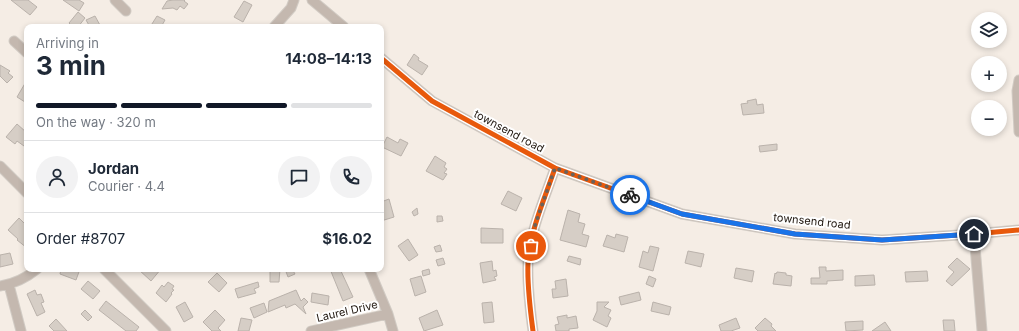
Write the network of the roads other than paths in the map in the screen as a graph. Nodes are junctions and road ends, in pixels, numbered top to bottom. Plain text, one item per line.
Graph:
1 (115, 0) edge
2 (294, 0) edge
3 (312, 0) edge
4 (126, 11) dead end
5 (277, 24) edge
6 (340, 24) edge
7 (14, 41) dead end
8 (24, 50) edge
9 (384, 61) edge
10 (1019, 80) edge
11 (1019, 132) edge
12 (0, 166) edge
13 (555, 168) junction
14 (24, 190) edge
15 (1019, 230) edge
16 (974, 234) junction
17 (33, 272) edge
18 (107, 272) edge
19 (370, 272) edge
20 (4, 286) edge
21 (388, 314) junction
22 (21, 331) edge
23 (166, 331) edge
24 (311, 331) edge
25 (393, 331) edge
26 (533, 331) edge
27 (982, 331) edge

1 - 4 street
2 - 5 street
3 - 6 street
7 - 8 street
9 - 13 street, townsend road
10 - 11 street
12 - 14 street
13 - 16 street, townsend road
13 - 26 street
15 - 16 street, townsend road
16 - 27 street
17 - 20 street
18 - 23 street
19 - 21 street
20 - 22 street
21 - 24 street, Laurel Drive
21 - 25 street

